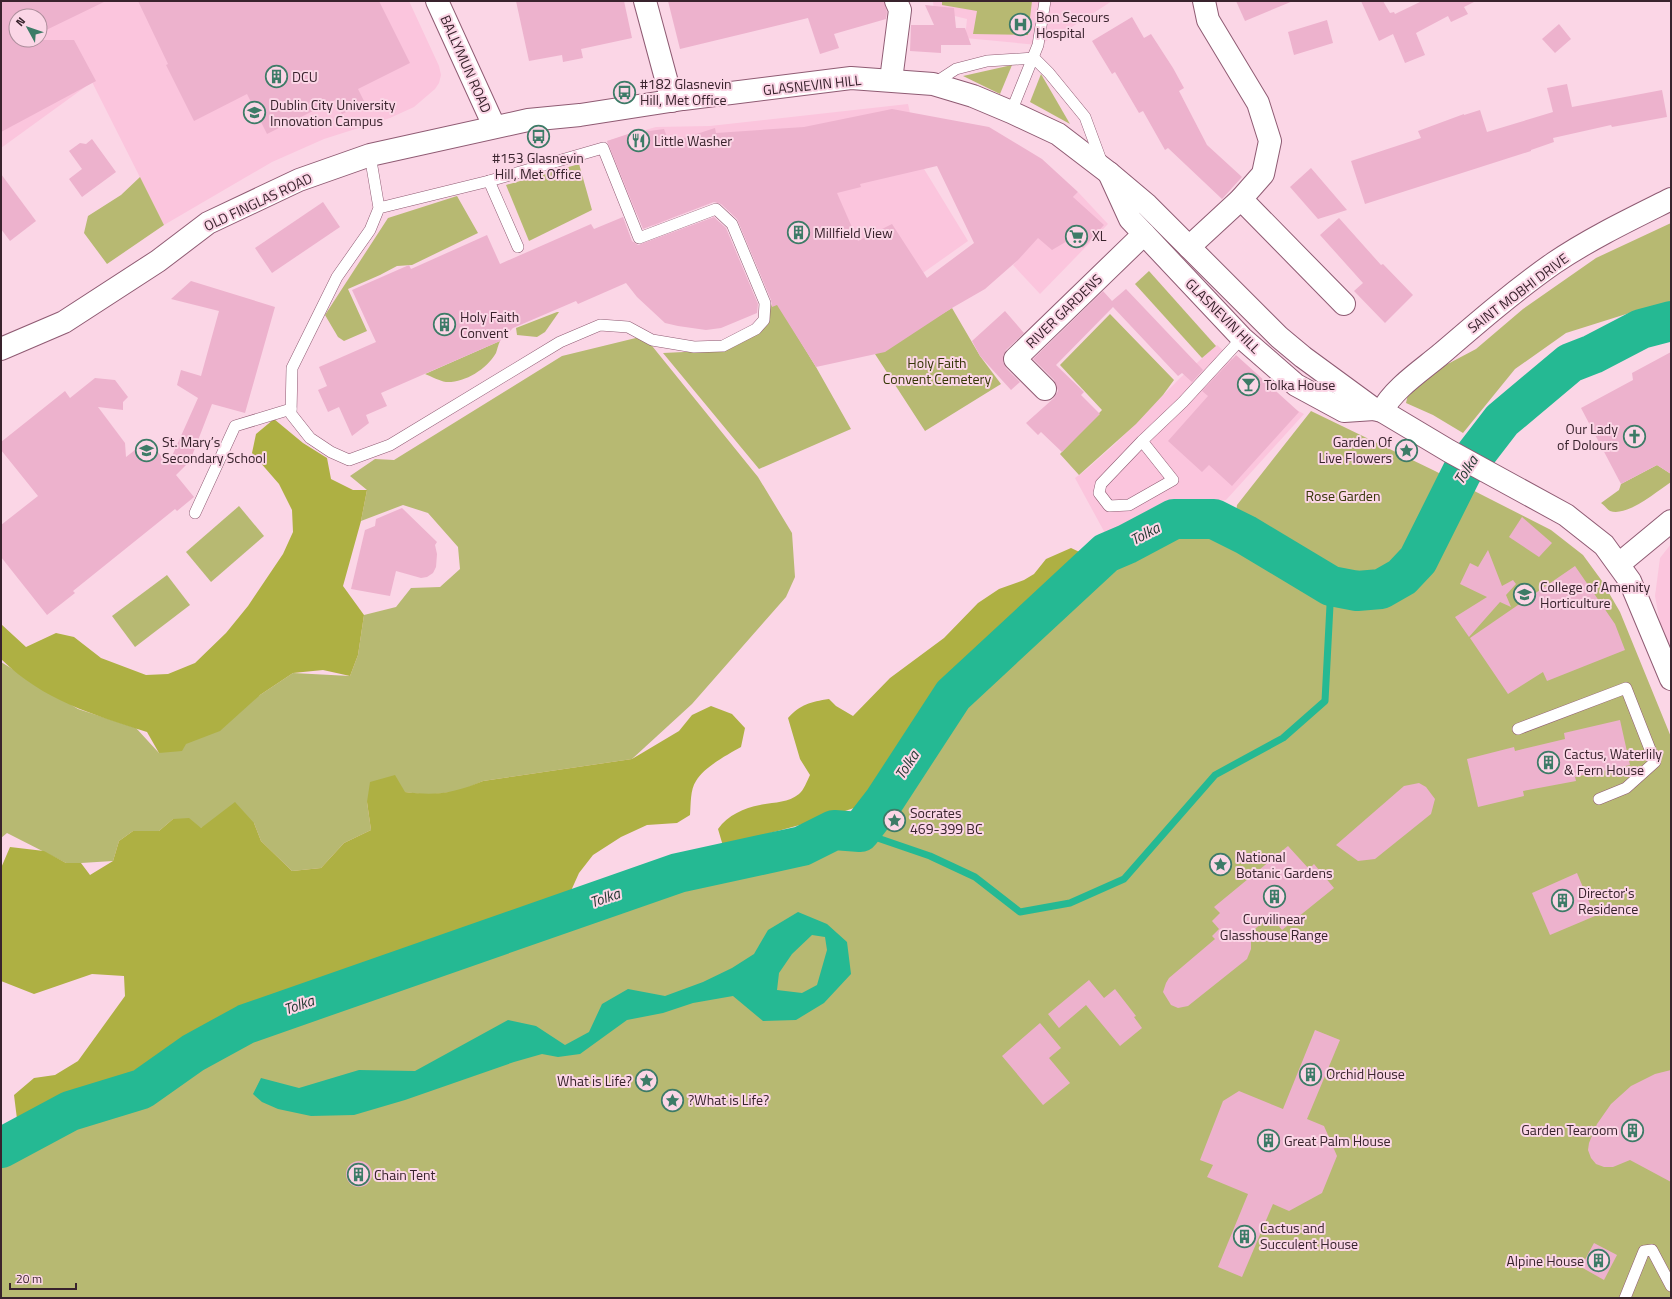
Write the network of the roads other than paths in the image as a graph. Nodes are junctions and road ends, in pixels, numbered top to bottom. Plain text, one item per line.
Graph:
1 (437, 1) edge
2 (645, 1) edge
3 (896, 1) edge
4 (1045, 1) edge
5 (1204, 1) edge
6 (1034, 58) junction
7 (891, 80) junction
8 (933, 84) junction
9 (672, 101) junction
10 (1011, 112) junction
11 (494, 126) junction
12 (370, 155) junction
13 (1107, 171) junction
14 (489, 181) junction
15 (1241, 199) junction
16 (1671, 199) edge
17 (379, 208) junction
18 (1144, 234) junction
19 (518, 247) dead end
20 (1189, 247) junction
21 (1344, 304) dead end
22 (1242, 338) junction
23 (1, 349) edge
24 (1045, 389) dead end
25 (291, 409) junction
26 (1378, 410) junction
27 (1142, 440) junction
28 (195, 513) dead end
29 (1671, 521) edge
30 (1619, 564) junction
31 (1671, 678) edge
32 (1518, 729) dead end
33 (1599, 799) dead end
34 (1671, 1286) edge
35 (1625, 1298) edge

1 - 11 street, BALLYMUN ROAD
2 - 9 street
3 - 7 street
4 - 6 lane
5 - 15 street
6 - 8 lane
6 - 10 lane
6 - 13 lane
7 - 8 street, GLASNEVIN HILL
7 - 9 street, GLASNEVIN HILL
8 - 10 street, GLASNEVIN HILL
9 - 11 street, GLASNEVIN HILL
10 - 13 street, GLASNEVIN HILL
11 - 12 street, OLD FINGLAS ROAD
12 - 17 lane
12 - 23 street, OLD FINGLAS ROAD
13 - 18 street, GLASNEVIN HILL
13 - 20 street, GLASNEVIN HILL
14 - 17 lane
14 - 19 lane
14 - 25 lane
15 - 20 street
15 - 21 street
16 - 26 street, SAINT MOBHI DRIVE
17 - 25 lane
18 - 22 street, GLASNEVIN HILL
18 - 24 street, RIVER GARDENS
20 - 26 street, GLASNEVIN HILL
22 - 26 street, GLASNEVIN HILL
22 - 27 lane
25 - 28 lane
26 - 30 street, GLASNEVIN HILL
27 - 27 lane
29 - 30 street
30 - 31 street
32 - 33 lane
34 - 35 lane

